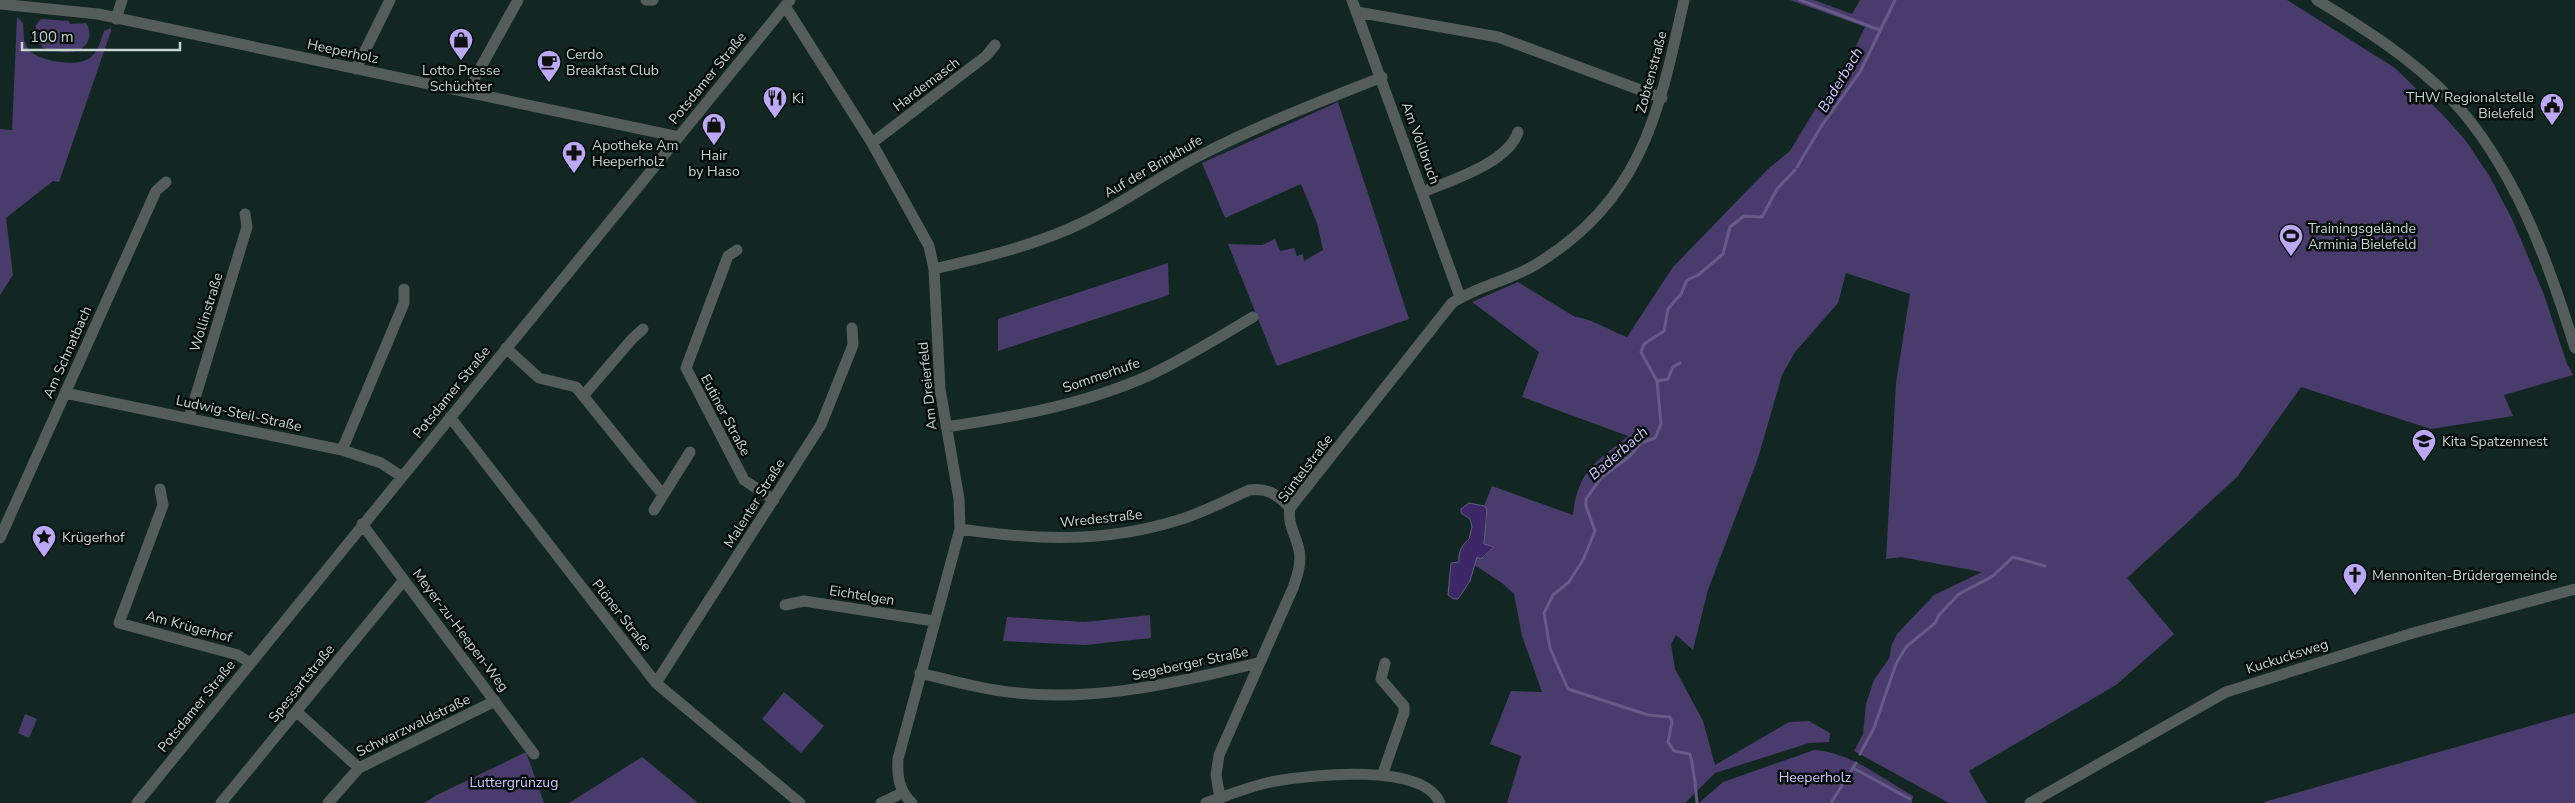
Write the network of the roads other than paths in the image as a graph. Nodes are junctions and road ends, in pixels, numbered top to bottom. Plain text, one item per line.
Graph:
1 (122, 0) edge
2 (390, 0) edge
3 (518, 0) edge
4 (646, 0) edge
5 (653, 0) edge
6 (1352, 0) edge
7 (1684, 0) edge
8 (2317, 0) edge
9 (788, 3) edge
10 (0, 4) edge
11 (1357, 12) junction
12 (116, 19) junction
13 (995, 45) dead end
14 (356, 69) junction
15 (1382, 77) junction
16 (467, 92) junction
17 (1662, 98) junction
18 (1518, 132) dead end
19 (679, 137) junction
20 (872, 143) junction
21 (166, 182) dead end
22 (1423, 192) junction
23 (245, 214) dead end
24 (737, 250) dead end
25 (934, 269) junction
26 (404, 289) dead end
27 (1460, 297) junction
28 (1253, 317) dead end
29 (852, 328) dead end
30 (643, 329) dead end
31 (506, 348) junction
32 (2575, 348) edge
33 (65, 393) junction
34 (583, 396) junction
35 (450, 417) junction
36 (189, 418) junction
37 (946, 427) junction
38 (342, 450) junction
39 (690, 452) dead end
40 (401, 476) junction
41 (160, 489) dead end
42 (663, 495) junction
43 (774, 500) junction
44 (1290, 508) junction
45 (654, 510) dead end
46 (362, 524) junction
47 (960, 529) junction
48 (0, 538) edge
49 (404, 580) junction
50 (2575, 589) edge
51 (786, 604) dead end
52 (934, 621) junction
53 (1258, 663) junction
54 (1385, 663) dead end
55 (250, 664) junction
56 (920, 673) junction
57 (656, 684) junction
58 (495, 701) junction
59 (297, 712) junction
60 (534, 754) dead end
61 (359, 768) junction
62 (1383, 774) junction
63 (902, 793) junction
64 (1220, 798) junction
65 (137, 803) edge
66 (221, 803) edge
67 (328, 803) edge
68 (800, 803) edge
69 (881, 803) edge
70 (912, 803) edge
71 (1206, 803) edge
72 (1440, 803) edge
73 (2030, 803) edge

1 - 12 street
2 - 14 street
3 - 16 street
4 - 5 street
6 - 11 street, Am Vollbruch
7 - 17 street, Zobtenstraße
8 - 32 street
9 - 19 street, Potsdamer Straße
9 - 20 street, Am Dreierfeld
10 - 12 street, Heeperholz
11 - 15 street, Am Vollbruch
11 - 17 street
12 - 14 street, Heeperholz
13 - 20 street, Hardemasch
14 - 16 street, Heeperholz
15 - 22 street, Am Vollbruch
15 - 25 street, Auf der Brinkhufe
16 - 19 street, Heeperholz
17 - 27 street, Zobtenstraße
18 - 22 street
19 - 31 street, Potsdamer Straße
20 - 25 street, Am Dreierfeld
21 - 33 street, Am Schnatbach
22 - 27 street, Am Vollbruch
23 - 36 street, Wollinstraße
24 - 43 street, Eutiner Straße
25 - 37 street, Am Dreierfeld
26 - 38 street
27 - 44 street, Süntelstraße
28 - 37 street, Sommerhufe
29 - 43 street, Malenter Straße
30 - 34 street
31 - 34 street
31 - 35 street, Potsdamer Straße
33 - 36 street, Ludwig-Steil-Straße
33 - 48 street, Am Schnatbach
34 - 42 street
35 - 40 street, Potsdamer Straße
35 - 57 street, Plöner Straße
36 - 38 street, Ludwig-Steil-Straße
37 - 47 street, Am Dreierfeld
38 - 40 street, Ludwig-Steil-Straße
39 - 42 street
40 - 46 street, Potsdamer Straße
41 - 55 street, Am Krügerhof
42 - 45 street
43 - 57 street, Malenter Straße
44 - 47 street, Wredestraße
44 - 53 street, Süntelstraße
46 - 49 street, Meyer-zu-Heepen-Weg
46 - 55 street, Potsdamer Straße
47 - 52 street, Am Dreierfeld
49 - 58 street, Meyer-zu-Heepen-Weg
49 - 59 street, Spessartstraße
50 - 73 street, Kuckucksweg
51 - 52 street, Eichtelgen
52 - 56 street, Am Dreierfeld
53 - 56 street, Segeberger Straße
53 - 64 street, Süntelstraße
54 - 62 street
55 - 65 street, Potsdamer Straße
56 - 63 street, Am Dreierfeld
57 - 68 street, Plöner Straße
58 - 60 street, Meyer-zu-Heepen-Weg
58 - 61 street, Schwarzwaldstraße
59 - 61 street
59 - 66 street, Spessartstraße
61 - 67 street, Schwarzwaldstraße
62 - 64 street
62 - 72 street
63 - 69 street
63 - 70 street
64 - 71 street

